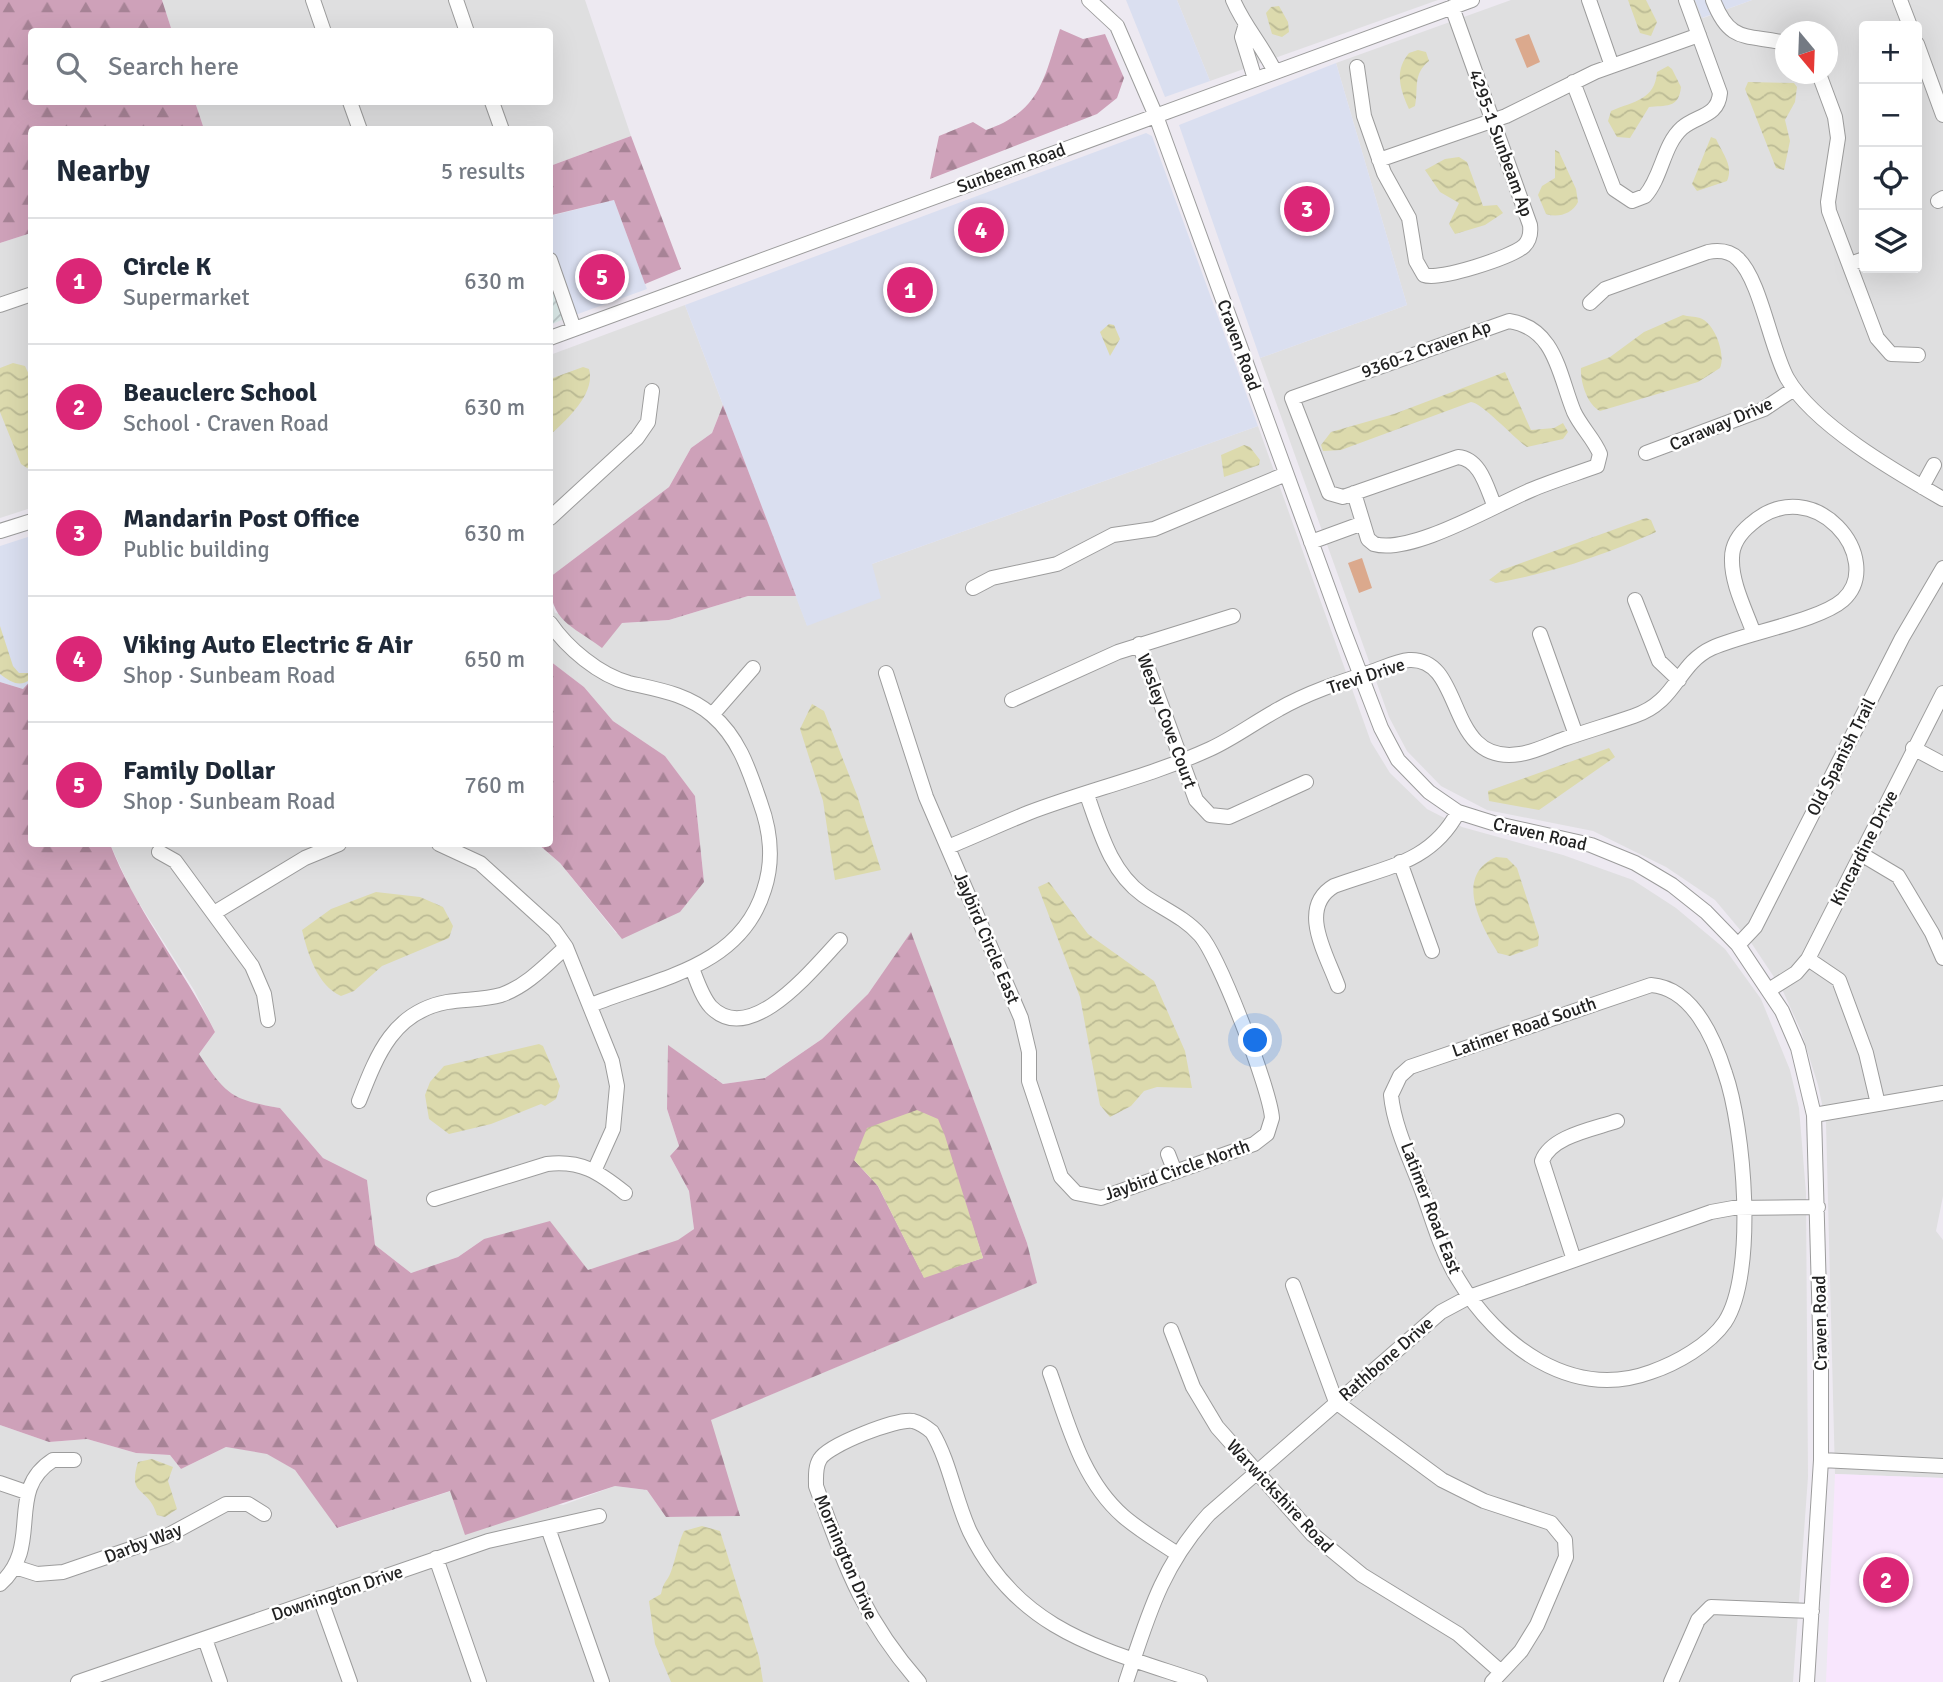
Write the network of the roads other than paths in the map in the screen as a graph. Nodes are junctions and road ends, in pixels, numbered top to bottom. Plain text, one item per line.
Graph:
1 (313, 0) edge
2 (456, 0) edge
3 (1089, 0) edge
4 (1233, 0) edge
5 (1472, 0) edge
6 (1589, 0) edge
7 (1686, 0) edge
8 (1713, 0) edge
9 (1900, 0) edge
10 (1452, 7) junction
11 (1908, 21) edge
12 (1245, 27) junction
13 (323, 28) edge
14 (466, 28) edge
15 (1699, 35) junction
16 (1775, 41) edge
17 (1922, 58) edge
18 (1612, 66) junction
19 (1357, 67) dead end
20 (1275, 72) junction
21 (1255, 79) junction
22 (1573, 82) junction
23 (1822, 84) edge
24 (351, 105) edge
25 (493, 105) edge
26 (1943, 115) edge
27 (1157, 116) junction
28 (1493, 121) junction
29 (359, 126) edge
30 (501, 126) edge
31 (1379, 160) junction
32 (1859, 261) edge
33 (1850, 264) junction
34 (553, 269) edge
35 (28, 295) edge
36 (1590, 303) dead end
37 (0, 305) edge
38 (573, 329) junction
39 (553, 337) edge
40 (1918, 355) dead end
41 (1794, 389) junction
42 (652, 391) dead end
43 (1646, 453) dead end
44 (1934, 465) dead end
45 (1286, 474) junction
46 (1922, 487) junction
47 (1354, 494) junction
48 (1943, 499) edge
49 (1495, 507) junction
50 (553, 515) edge
51 (28, 522) edge
52 (1363, 523) junction
53 (0, 531) edge
54 (1311, 542) junction
55 (1943, 568) edge
56 (974, 588) dead end
57 (1634, 600) dead end
58 (1233, 616) dead end
59 (553, 626) edge
60 (1540, 634) dead end
61 (1754, 634) junction
62 (1139, 644) junction
63 (753, 668) dead end
64 (886, 673) dead end
65 (1360, 676) junction
66 (1679, 680) junction
67 (1943, 693) edge
68 (1012, 700) dead end
69 (712, 715) junction
70 (1576, 735) junction
71 (1913, 748) junction
72 (1181, 761) junction
73 (1943, 764) edge
74 (1306, 782) dead end
75 (1087, 794) junction
76 (1458, 812) junction
77 (332, 847) edge
78 (445, 847) edge
79 (948, 847) junction
80 (159, 852) dead end
81 (1861, 854) junction
82 (1400, 862) junction
83 (214, 913) junction
84 (840, 940) dead end
85 (1738, 945) junction
86 (566, 947) junction
87 (1432, 951) dead end
88 (1943, 958) edge
89 (1808, 959) junction
90 (692, 968) junction
91 (1660, 985) joint
92 (1338, 986) dead end
93 (1769, 989) junction
94 (591, 1005) junction
95 (268, 1020) dead end
96 (1395, 1084) joint
97 (1943, 1093) edge
98 (359, 1101) dead end
99 (1878, 1104) junction
100 (1814, 1115) junction
101 (1617, 1121) dead end
102 (1168, 1154) dead end
103 (595, 1169) junction
104 (1175, 1172) junction
105 (625, 1193) dead end
106 (1085, 1197) joint
107 (434, 1199) dead end
108 (1818, 1207) junction
109 (1744, 1208) junction
110 (1574, 1260) junction
111 (1293, 1285) dead end
112 (1469, 1297) junction
113 (1171, 1330) dead end
114 (1049, 1373) dead end
115 (1336, 1402) junction
116 (74, 1460) dead end
117 (1821, 1460) junction
118 (1943, 1466) edge
119 (1256, 1472) junction
120 (0, 1483) edge
121 (26, 1492) junction
122 (264, 1514) dead end
123 (599, 1516) dead end
124 (548, 1528) junction
125 (1176, 1553) junction
126 (436, 1558) junction
127 (15, 1567) junction
128 (0, 1584) edge
129 (320, 1598) junction
130 (1812, 1611) junction
131 (205, 1639) junction
132 (1134, 1660) junction
133 (1496, 1677) edge
134 (96, 1679) edge
135 (78, 1682) edge
136 (220, 1682) edge
137 (350, 1682) edge
138 (479, 1682) edge
139 (602, 1682) edge
140 (919, 1682) edge
141 (1126, 1682) edge
142 (1200, 1682) edge
143 (1671, 1682) edge
144 (1807, 1682) edge

1 - 13 street
2 - 14 street
3 - 27 street, Craven Road
4 - 12 street
5 - 10 street, Sunbeam Road
6 - 18 street
7 - 15 street
8 - 16 street
9 - 11 street
10 - 20 street, Sunbeam Road
10 - 28 street, 4295-1 Sunbeam Ap
12 - 20 street
12 - 21 street
15 - 18 street
15 - 22 street
17 - 26 street
18 - 22 street
19 - 31 street, 4295-1 Sunbeam Ap
20 - 21 street, Sunbeam Road
21 - 27 street, Sunbeam Road
22 - 28 street
23 - 33 street
24 - 29 street
25 - 30 street
27 - 38 street, Sunbeam Road
27 - 45 street, Craven Road
28 - 31 street
28 - 31 street, 4295-1 Sunbeam Ap
32 - 33 street
33 - 40 street
34 - 38 street
35 - 37 street
36 - 41 street
38 - 39 street, Sunbeam Road
41 - 43 street, Caraway Drive
41 - 46 street
42 - 50 street
44 - 46 street
45 - 54 street, Craven Road
45 - 56 street
46 - 48 street
47 - 49 street
47 - 49 street, 9360-2 Craven Ap
47 - 52 street, 9360-2 Craven Ap
49 - 52 street, 9360-2 Craven Ap
51 - 53 street
52 - 54 street
54 - 65 street, Craven Road
55 - 85 street, Old Spanish Trail
57 - 66 street
58 - 62 street
59 - 69 street
60 - 70 street
61 - 61 street, Trevi Drive
61 - 66 street, Trevi Drive
62 - 68 street
62 - 72 street, Wesley Cove Court
63 - 69 street
64 - 79 street, Jaybird Circle East
65 - 70 street, Trevi Drive
65 - 72 street, Trevi Drive
65 - 76 street, Craven Road
66 - 70 street, Trevi Drive
67 - 71 street, Kincardine Drive
69 - 90 street
71 - 73 street
71 - 81 street, Kincardine Drive
72 - 74 street, Wesley Cove Court
72 - 75 street, Trevi Drive
75 - 79 street, Trevi Drive
75 - 104 street, Jaybird Circle North
76 - 82 street
76 - 85 street, Craven Road
77 - 83 street
78 - 86 street
79 - 106 street, Jaybird Circle East
80 - 83 street
81 - 88 street
81 - 89 street, Kincardine Drive
82 - 87 street
82 - 92 street
83 - 95 street
84 - 90 street
85 - 93 street, Craven Road
86 - 94 street
86 - 98 street
89 - 93 street, Kincardine Drive
89 - 99 street
90 - 94 street
91 - 96 street, Latimer Road South
91 - 109 street, Latimer Road East
93 - 100 street, Craven Road
94 - 103 street
96 - 112 street, Latimer Road East
97 - 99 street
99 - 100 street
100 - 108 street, Craven Road
101 - 110 street
102 - 104 street
103 - 105 street
103 - 107 street
104 - 106 street, Jaybird Circle North
108 - 109 street, Rathbone Drive
108 - 117 street, Craven Road
109 - 110 street, Rathbone Drive
109 - 112 street, Latimer Road East
110 - 112 street, Rathbone Drive
111 - 115 street
112 - 115 street, Rathbone Drive
113 - 119 street, Warwickshire Road
114 - 125 street
115 - 119 street, Rathbone Drive
115 - 133 street
116 - 121 street
117 - 118 street
117 - 130 street, Craven Road
119 - 125 street, Rathbone Drive
119 - 133 street, Warwickshire Road
120 - 121 street
121 - 127 street
122 - 127 street, Darby Way
123 - 124 street, Downington Drive
124 - 126 street, Downington Drive
124 - 139 street
125 - 132 street, Rathbone Drive
126 - 129 street, Downington Drive
126 - 138 street
127 - 128 street
129 - 131 street, Downington Drive
129 - 137 street
130 - 143 street
130 - 144 street, Craven Road
131 - 134 street, Downington Drive
131 - 136 street
132 - 140 street, Mornington Drive
132 - 141 street, Rathbone Drive
132 - 142 street
134 - 135 street, Downington Drive

